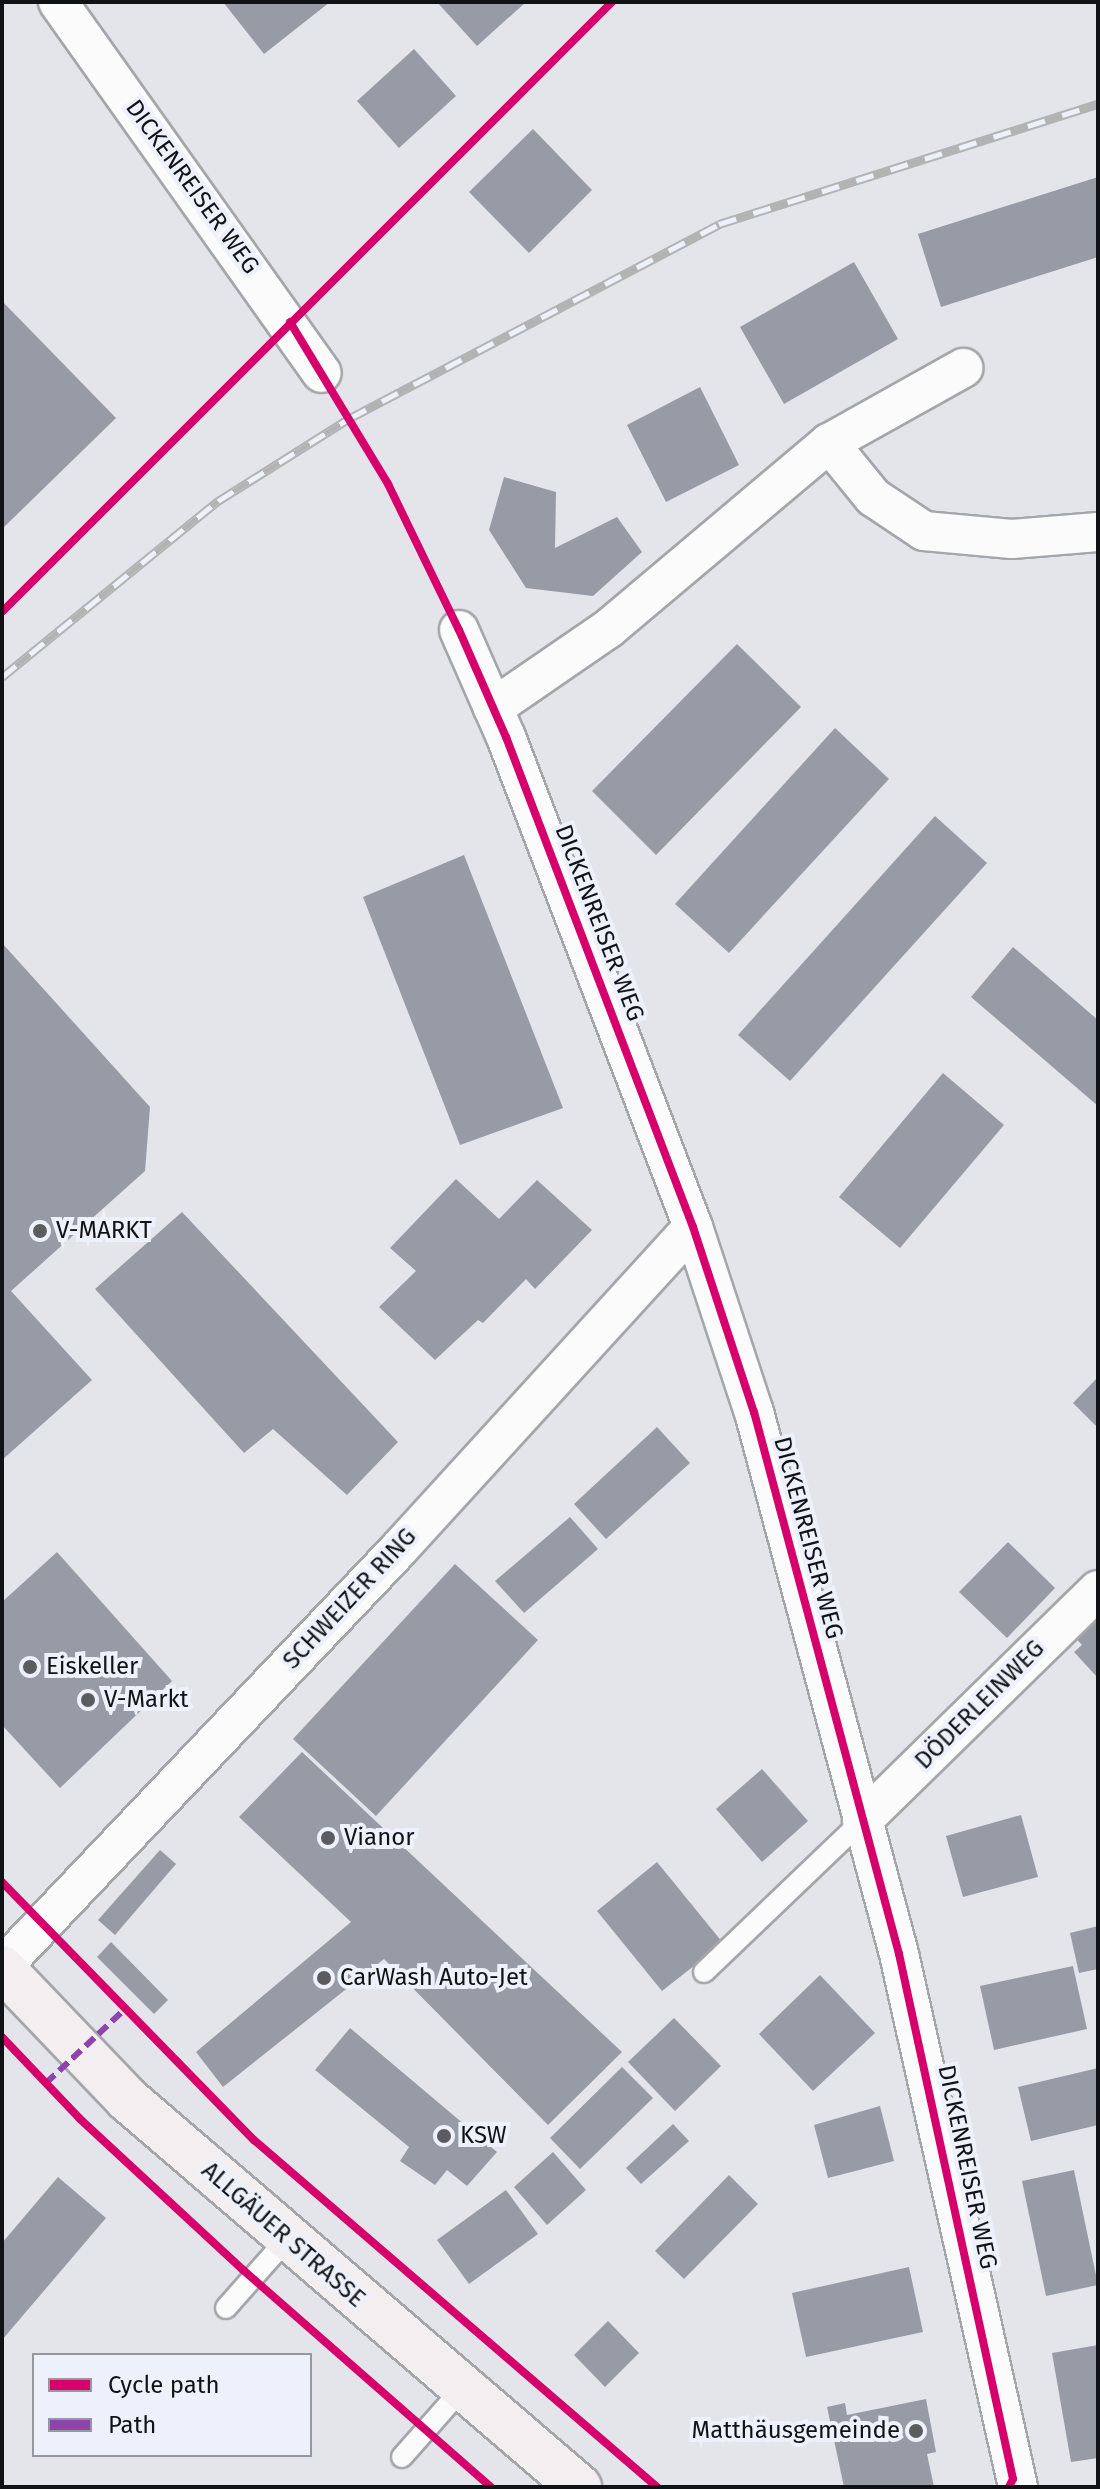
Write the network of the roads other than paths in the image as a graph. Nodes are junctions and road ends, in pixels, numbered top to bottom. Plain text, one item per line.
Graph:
1 (58, 2) edge
2 (963, 368) dead end
3 (322, 373) dead end
4 (829, 443) junction
5 (1098, 532) edge
6 (459, 630) dead end
7 (493, 708) junction
8 (693, 1227) junction
9 (1098, 1590) edge
10 (862, 1821) junction
11 (2, 1967) edge
12 (704, 1972) dead end
13 (287, 2239) junction
14 (226, 2308) dead end
15 (461, 2390) junction
16 (402, 2457) dead end
17 (1016, 2483) edge
18 (579, 2487) edge

1 - 3 street, DICKENREISER WEG
2 - 4 street
4 - 5 street
4 - 7 street
6 - 7 street, DICKENREISER WEG
7 - 8 street, DICKENREISER WEG
8 - 10 street, DICKENREISER WEG
8 - 11 street, SCHWEIZER RING
9 - 10 street, DÖDERLEINWEG
10 - 12 lane
10 - 17 street, DICKENREISER WEG
11 - 13 main road, ALLGÄUER STRASSE
13 - 14 lane
13 - 15 main road, ALLGÄUER STRASSE
15 - 16 lane
15 - 18 main road, ALLGÄUER STRASSE

